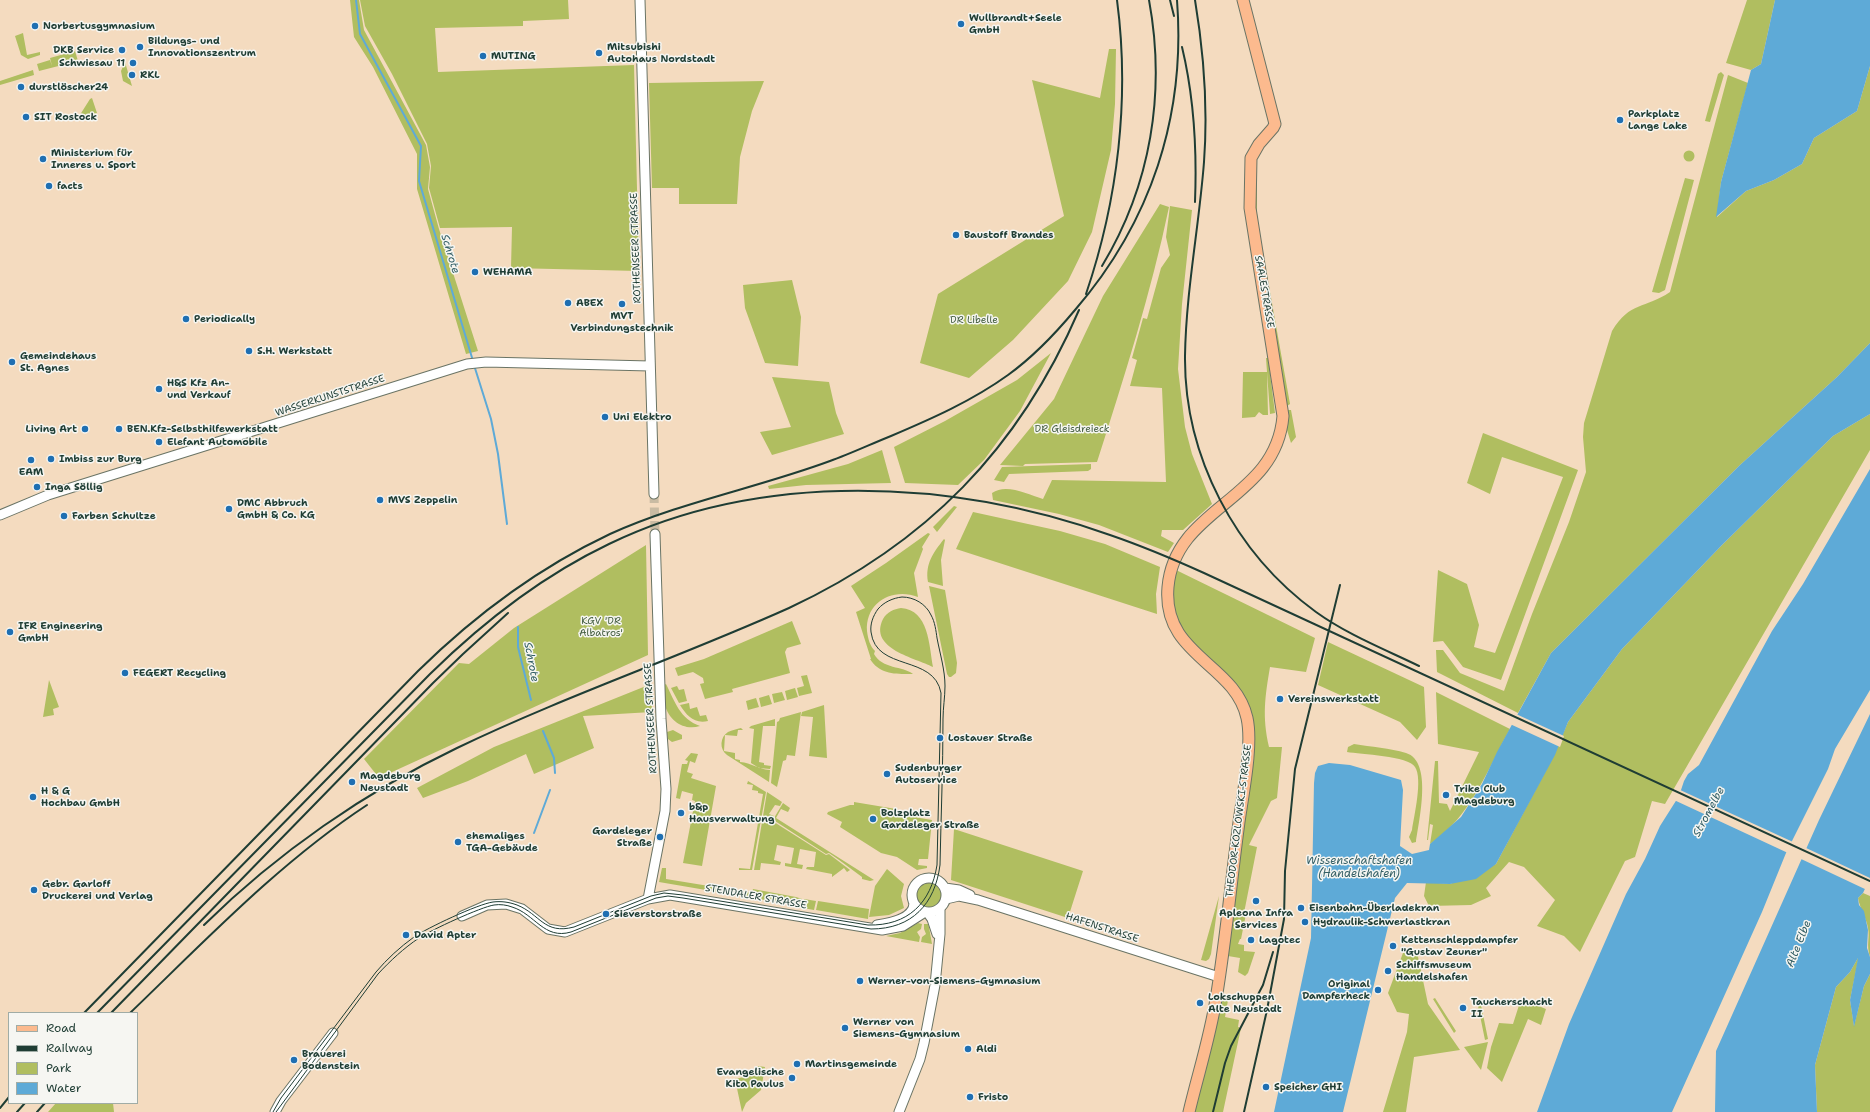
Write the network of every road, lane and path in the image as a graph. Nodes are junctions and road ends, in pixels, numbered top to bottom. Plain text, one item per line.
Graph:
1 (640, 0) edge
2 (1243, 0) edge
3 (650, 366) junction
4 (654, 494) tunnel mouth
5 (0, 515) edge
6 (655, 534) tunnel mouth
7 (1177, 554) joint
8 (945, 888) junction
9 (648, 899) junction
10 (946, 899) junction
11 (978, 900) junction
12 (914, 903) junction
13 (940, 908) junction
14 (926, 912) junction
15 (462, 916) dead end
16 (860, 926) junction
17 (939, 946) junction
18 (1219, 977) junction
19 (333, 1032) dead end
20 (275, 1112) edge
21 (899, 1112) edge
22 (1190, 1112) edge

1 - 3 street, ROTHENSEER STRASSE
2 - 7 main road, SAALESTRASSE
3 - 4 street, ROTHENSEER STRASSE
3 - 5 street, WASSERKUNSTSTRASSE
6 - 9 street, ROTHENSEER STRASSE
7 - 18 main road, THEODOR-KOZLOWSKI-STRASSE
8 - 10 street
8 - 11 street, HAFENSTRASSE
8 - 12 street
9 - 15 street
9 - 16 street, STENDALER STRASSE
10 - 11 street, HAFENSTRASSE
10 - 13 street
11 - 18 street, HAFENSTRASSE
12 - 14 street
12 - 16 street, STENDALER STRASSE
13 - 14 street
13 - 17 street
14 - 16 street, STENDALER STRASSE
14 - 17 street
17 - 21 street
18 - 22 main road, THEODOR-KOZLOWSKI-STRASSE
19 - 20 street

